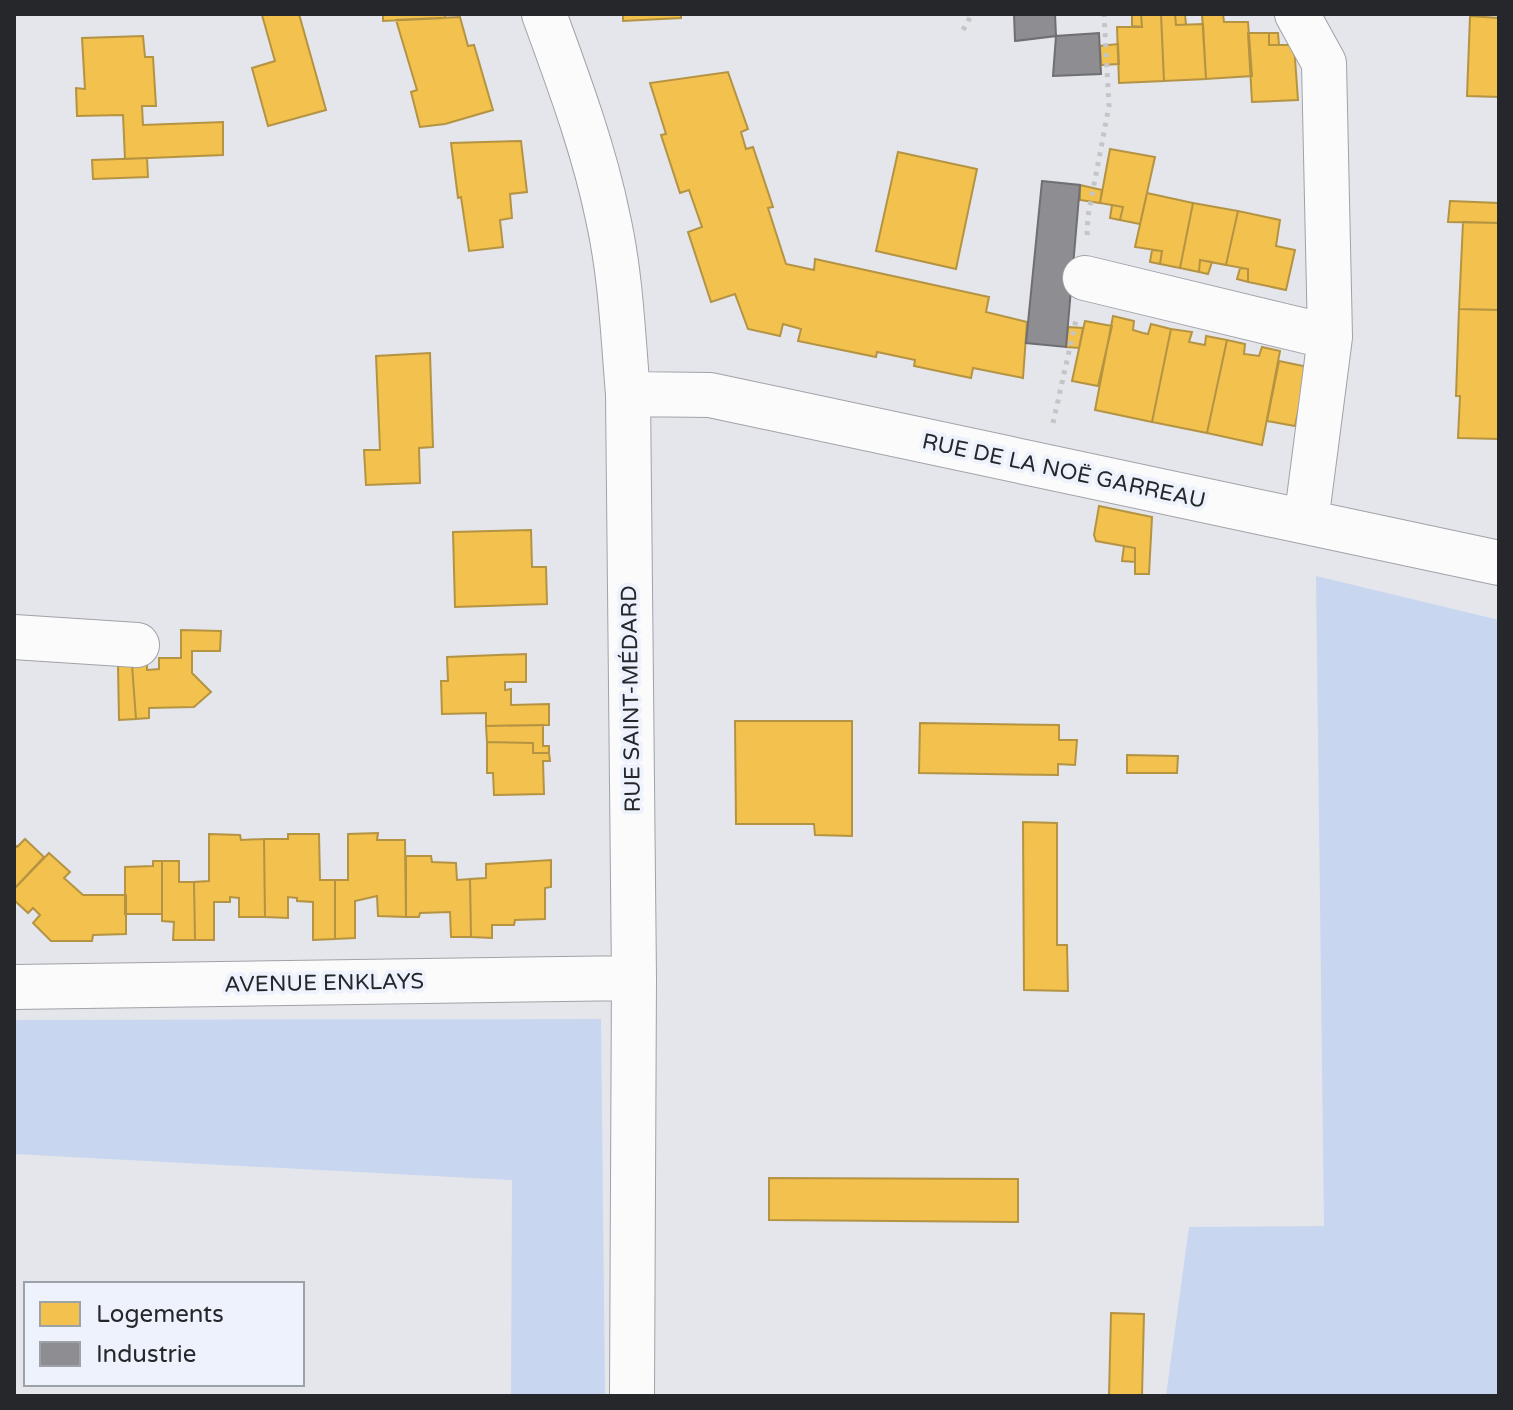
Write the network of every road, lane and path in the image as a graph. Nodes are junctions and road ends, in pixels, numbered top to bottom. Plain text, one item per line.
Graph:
1 (544, 14) edge
2 (972, 14) edge
3 (1297, 14) edge
4 (963, 30) dead end
5 (1085, 278) dead end
6 (1330, 337) junction
7 (628, 394) junction
8 (1306, 522) junction
9 (1499, 563) edge
10 (14, 637) edge
11 (137, 645) dead end
12 (634, 978) junction
13 (14, 987) edge
14 (632, 1396) edge

1 - 7 street, RUE SAINT-MÉDARD
2 - 4 path
3 - 6 street
5 - 6 street
6 - 8 street
7 - 8 street, RUE DE LA NOË GARREAU
7 - 12 street, RUE SAINT-MÉDARD
8 - 9 street, RUE DE LA NOË GARREAU
10 - 11 street
12 - 13 street, AVENUE ENKLAYS
12 - 14 street, RUE SAINT-MÉDARD

